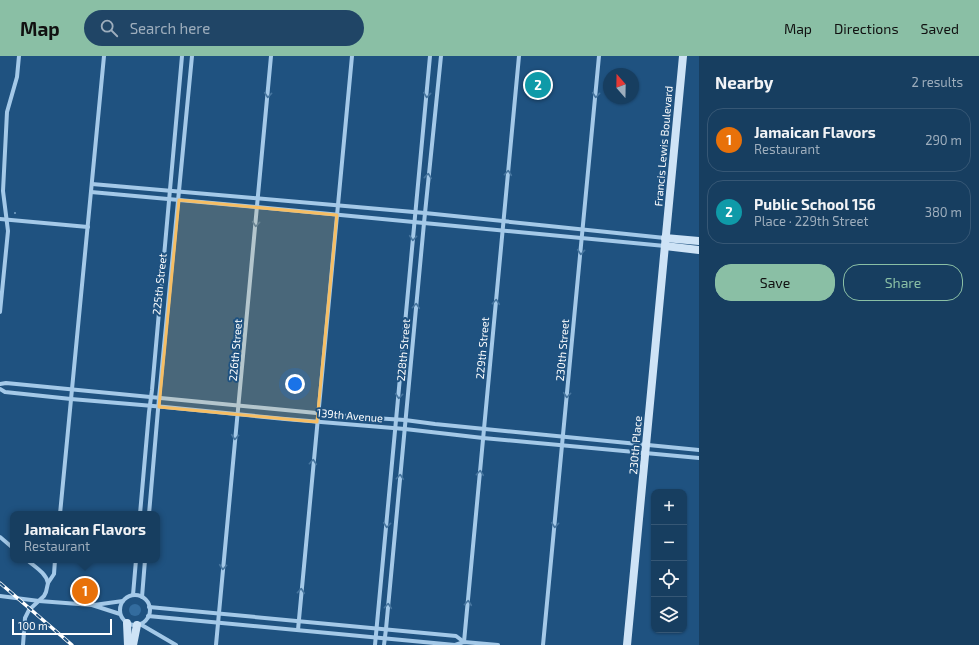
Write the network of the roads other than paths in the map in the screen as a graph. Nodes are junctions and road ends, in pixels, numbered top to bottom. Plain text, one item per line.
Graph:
1 (19, 56) edge
2 (104, 56) edge
3 (182, 56) edge
4 (192, 56) edge
5 (271, 56) edge
6 (352, 56) edge
7 (430, 56) edge
8 (440, 56) edge
9 (519, 56) edge
10 (599, 56) edge
11 (683, 56) edge
12 (428, 80) junction
13 (438, 81) junction
14 (0, 112) edge
15 (7, 112) junction
16 (422, 146) junction
17 (431, 147) junction
18 (92, 184) junction
19 (169, 190) junction
20 (179, 191) junction
21 (91, 192) junction
22 (258, 198) junction
23 (168, 199) junction
24 (179, 200) junction
25 (338, 206) junction
26 (257, 207) junction
27 (415, 212) junction
28 (425, 213) junction
29 (337, 215) junction
30 (0, 219) edge
31 (6, 220) junction
32 (414, 222) junction
33 (504, 222) junction
34 (424, 223) junction
35 (88, 227) junction
36 (583, 229) junction
37 (503, 230) junction
38 (582, 238) junction
39 (699, 240) edge
40 (665, 242) junction
41 (699, 250) edge
42 (0, 312) edge
43 (0, 384) edge
44 (0, 389) edge
45 (72, 389) junction
46 (151, 397) junction
47 (159, 398) junction
48 (71, 399) junction
49 (238, 405) junction
50 (149, 406) junction
51 (158, 407) junction
52 (318, 413) junction
53 (238, 414) junction
54 (397, 419) junction
55 (406, 420) junction
56 (317, 422) junction
57 (396, 428) junction
58 (405, 429) junction
59 (484, 429) junction
60 (563, 436) junction
61 (483, 438) junction
62 (562, 445) junction
63 (645, 449) junction
64 (699, 450) edge
65 (699, 458) edge
66 (60, 511) edge
67 (140, 511) edge
68 (149, 511) edge
69 (0, 537) edge
70 (10, 545) edge
71 (31, 563) edge
72 (55, 563) edge
73 (136, 563) edge
74 (145, 563) edge
75 (48, 583) junction
76 (133, 595) junction
77 (0, 596) edge
78 (142, 597) junction
79 (39, 601) junction
80 (123, 601) junction
81 (92, 605) junction
82 (149, 607) junction
83 (218, 613) junction
84 (120, 614) junction
85 (148, 616) junction
86 (299, 621) junction
87 (218, 622) junction
88 (127, 623) junction
89 (139, 624) junction
90 (377, 628) junction
91 (386, 629) junction
92 (298, 630) junction
93 (376, 637) junction
94 (385, 638) junction
95 (464, 642) junction
96 (23, 645) edge
97 (128, 645) edge
98 (133, 645) edge
99 (176, 645) edge
100 (216, 645) edge
101 (375, 645) edge
102 (384, 645) edge
103 (455, 645) edge
104 (498, 645) edge
105 (543, 645) edge
106 (627, 645) edge

1 - 15 street
2 - 18 street
3 - 19 street, 225th Street
4 - 20 street, 225th Street
5 -> 22 street, 226th Street
6 - 25 street
7 - 12 street, 228th Street
8 - 13 street, 228th Street
33 -> 9 street, 229th Street
10 -> 36 street, 230th Street
11 - 40 street, Francis Lewis Boulevard
12 - 13 street
12 -> 16 street, 228th Street
13 - 17 street, 228th Street
14 - 15 street
15 - 31 street
16 - 17 street
16 - 27 street, 228th Street
28 -> 17 street, 228th Street
18 - 19 street
18 - 21 street
19 - 20 street
19 - 23 street, 225th Street
20 - 22 street
20 - 24 street, 225th Street
21 - 23 street
21 - 35 street
22 - 25 street
22 - 26 street, 226th Street
23 - 24 street
23 - 46 street, 225th Street
24 - 26 street
24 - 47 street, 225th Street
25 - 27 street
25 - 29 street
26 - 29 street
26 -> 49 street, 226th Street
27 - 28 street
27 - 32 street, 228th Street
28 - 33 street
28 - 34 street, 228th Street
29 - 32 street
29 - 52 street
30 - 31 street
31 - 35 street
31 - 42 street
32 - 34 street
32 -> 54 street, 228th Street
33 - 36 street
33 - 37 street, 229th Street
34 - 37 street
55 -> 34 street, 228th Street
35 - 45 street
36 - 38 street, 230th Street
36 - 40 street
37 - 38 street
59 -> 37 street, 229th Street
38 - 40 street
38 -> 60 street, 230th Street
39 - 40 street
40 - 41 street
40 - 63 street, 230th Place
43 - 45 street, 139th Avenue
44 - 48 street, 139th Avenue
45 - 46 street, 139th Avenue
45 - 48 street
46 - 47 street, 139th Avenue
46 - 50 street, 225th Street
47 - 49 street, 139th Avenue
47 - 51 street, 225th Street
48 - 50 street, 139th Avenue
48 - 66 street
49 - 52 street, 139th Avenue
49 - 53 street, 226th Street
50 - 51 street, 139th Avenue
50 - 67 street, 225th Street
51 - 53 street, 139th Avenue
51 - 68 street, 225th Street
52 - 54 street, 139th Avenue
52 - 56 street
53 - 56 street, 139th Avenue
53 -> 83 street, 226th Street
54 - 55 street, 139th Avenue
54 - 57 street, 228th Street
55 - 58 street, 228th Street
55 - 59 street, 139th Avenue
56 - 57 street, 139th Avenue
86 -> 56 street
57 - 58 street, 139th Avenue
57 -> 90 street, 228th Street
58 - 61 street, 139th Avenue
91 -> 58 street, 228th Street
59 - 60 street, 139th Avenue
59 - 61 street, 229th Street
60 - 62 street, 230th Street
60 - 63 street, 139th Avenue
61 - 62 street, 139th Avenue
95 -> 61 street, 229th Street
62 - 63 street, 139th Avenue
62 -> 105 street, 230th Street
63 - 64 street, 139th Avenue
63 - 65 street, 139th Avenue
63 - 106 street, 230th Place
69 - 70 street
71 - 75 street
72 - 75 street
73 - 76 street
74 - 78 street
75 - 79 street
76 - 78 street
76 - 80 street
77 - 79 street
78 - 82 street
79 - 81 street
79 - 96 street
80 - 81 street
80 - 84 street
81 - 84 street
82 - 83 street
82 - 85 street
83 - 86 street
83 - 87 street, 226th Street
84 - 88 street
85 - 87 street
85 - 89 street
86 - 90 street
86 - 92 street
87 - 92 street
87 - 100 street, 226th Street
88 - 89 street
88 - 97 street
89 - 98 street
89 - 99 street
90 - 91 street
90 - 93 street, 228th Street
91 - 94 street, 228th Street
91 - 95 street
92 - 93 street
93 - 94 street
93 - 101 street, 228th Street
94 - 102 street, 228th Street
94 - 103 street
95 - 103 street
95 - 104 street

